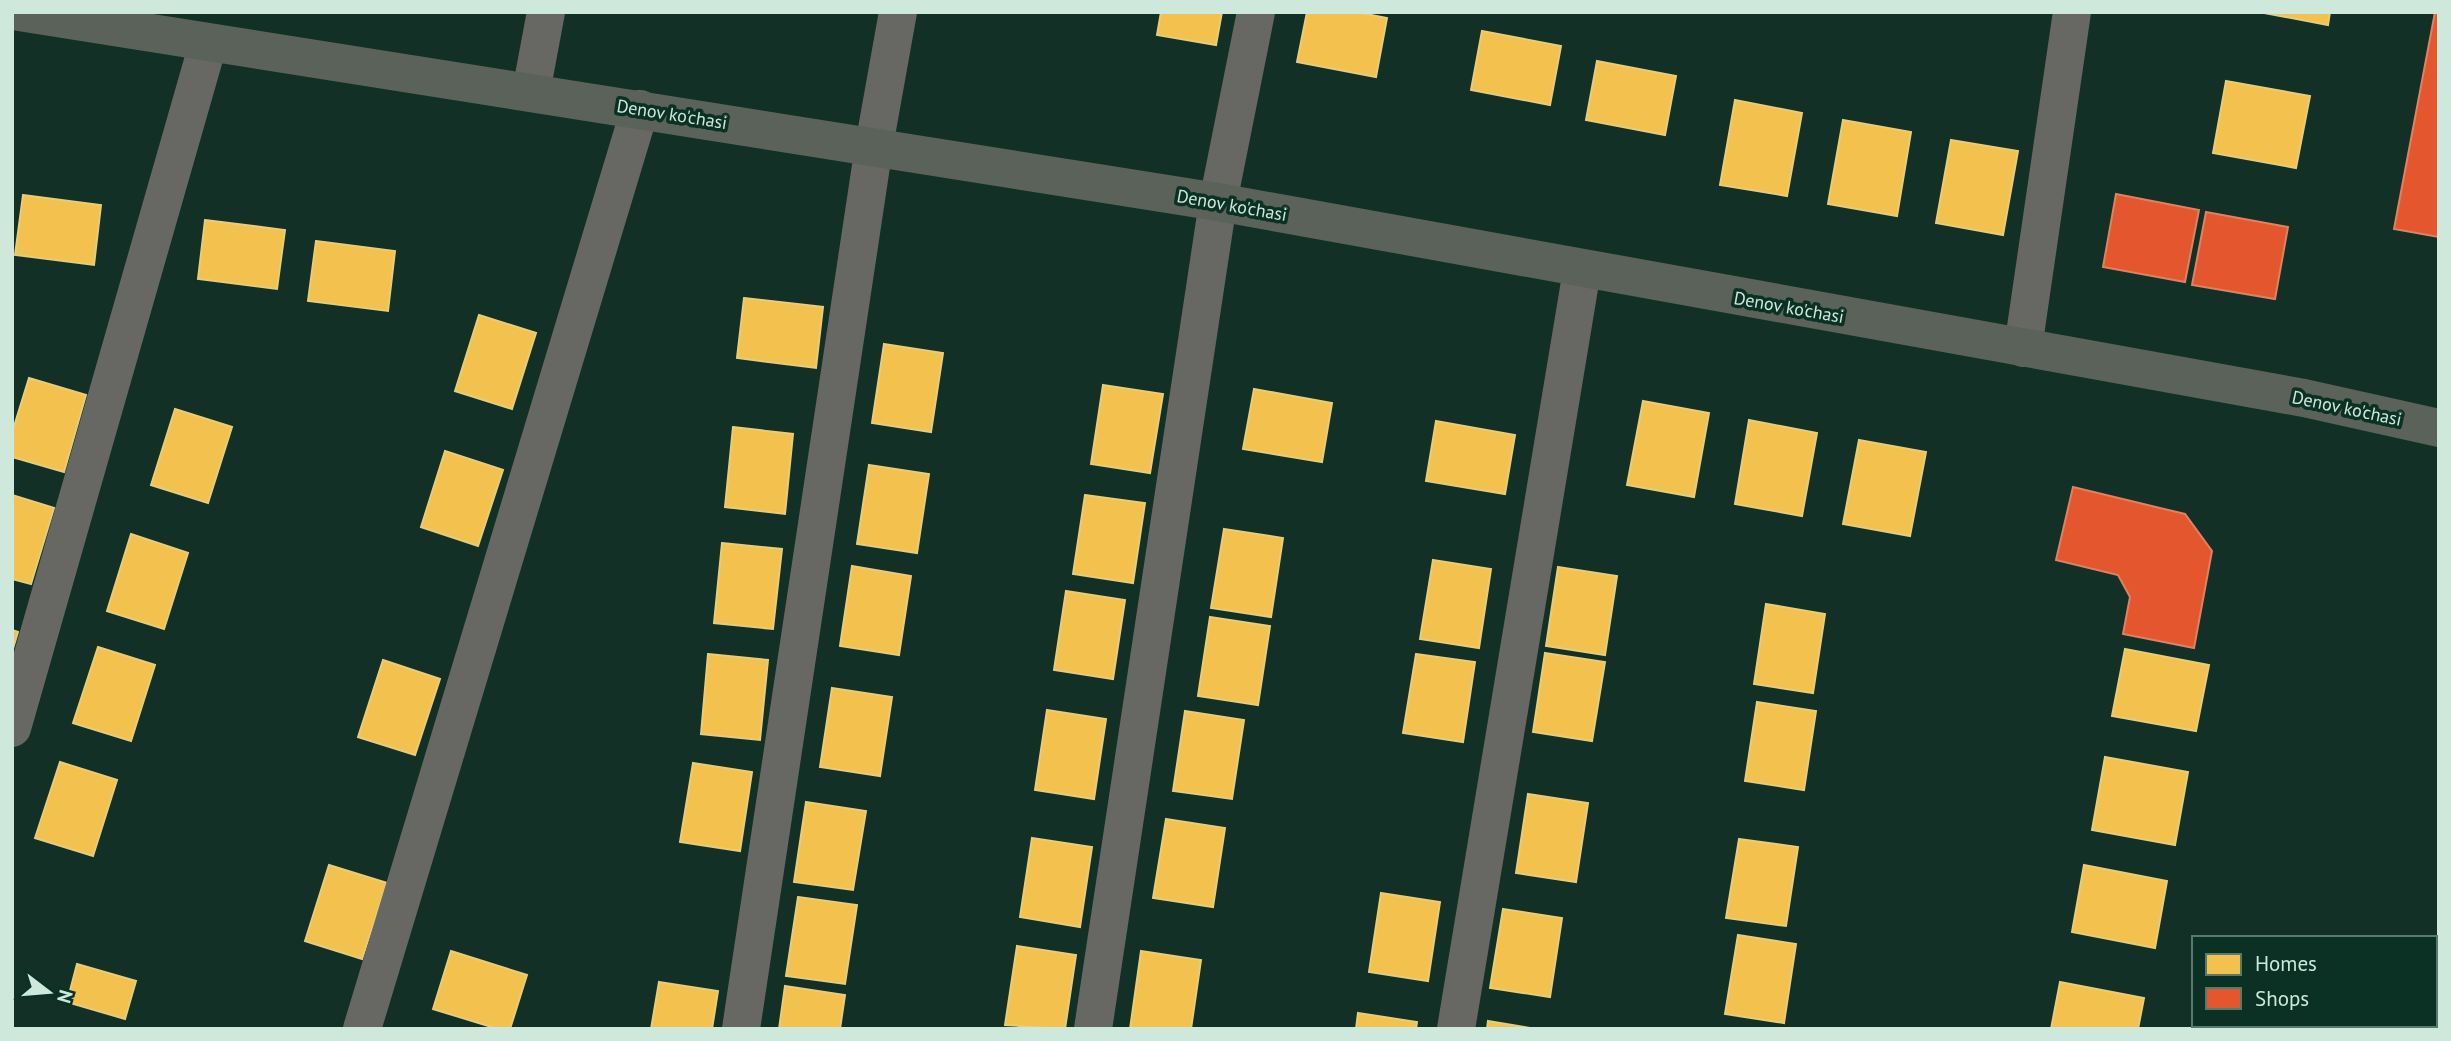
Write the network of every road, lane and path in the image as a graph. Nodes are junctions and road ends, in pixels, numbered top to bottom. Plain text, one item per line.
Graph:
1 (19, 12) edge
2 (545, 12) edge
3 (898, 12) edge
4 (1256, 12) edge
5 (2072, 12) edge
6 (191, 32) edge
7 (531, 92) junction
8 (640, 109) junction
9 (874, 146) junction
10 (1219, 202) junction
11 (1582, 270) junction
12 (2024, 348) junction
13 (2439, 428) edge
14 (12, 728) edge
15 (362, 1029) edge
16 (741, 1029) edge
17 (1093, 1029) edge
18 (1456, 1029) edge

1 - 6 street, Denov ko'chasi
2 - 7 street
3 - 9 street
4 - 10 street
5 - 12 street
6 - 7 street, Denov ko'chasi
6 - 14 street
7 - 8 street, Denov ko'chasi
8 - 9 street, Denov ko'chasi
8 - 15 street
9 - 10 street, Denov ko'chasi
9 - 16 street
10 - 11 street, Denov ko'chasi
10 - 17 street
11 - 12 street, Denov ko'chasi
11 - 18 street
12 - 13 street, Denov ko'chasi

